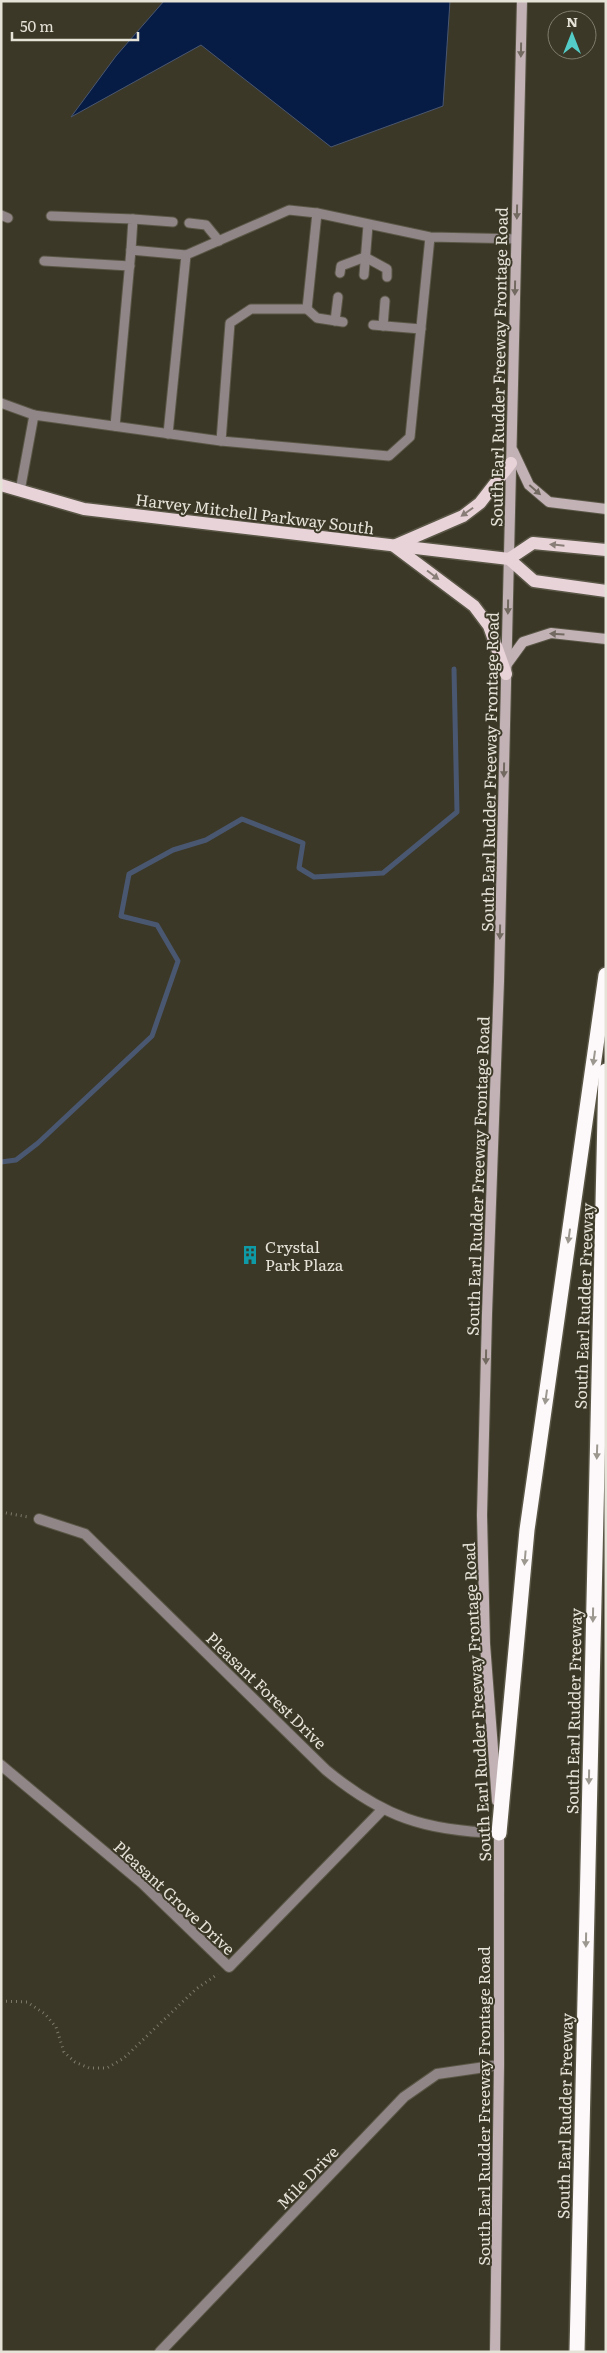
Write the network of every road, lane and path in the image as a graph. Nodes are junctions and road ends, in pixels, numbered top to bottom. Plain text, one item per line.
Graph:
1 (522, 1) edge
2 (317, 213) junction
3 (51, 216) dead end
4 (133, 219) junction
5 (173, 222) dead end
6 (189, 223) dead end
7 (368, 224) junction
8 (430, 237) junction
9 (516, 239) junction
10 (219, 241) junction
11 (131, 250) junction
12 (186, 255) junction
13 (366, 257) junction
14 (44, 261) dead end
15 (130, 266) junction
16 (340, 274) dead end
17 (364, 275) dead end
18 (387, 277) dead end
19 (338, 297) dead end
20 (385, 301) dead end
21 (307, 309) junction
22 (373, 325) dead end
23 (384, 326) junction
24 (421, 329) junction
25 (1, 403) edge
26 (34, 415) junction
27 (115, 426) junction
28 (168, 434) junction
29 (220, 441) junction
30 (512, 448) junction
31 (511, 463) junction
32 (1, 485) edge
33 (20, 491) junction
34 (606, 509) edge
35 (394, 546) junction
36 (606, 550) edge
37 (509, 558) junction
38 (606, 591) edge
39 (606, 639) edge
40 (506, 669) junction
41 (606, 975) edge
42 (606, 1071) edge
43 (1, 1512) edge
44 (39, 1519) joint
45 (1, 1765) edge
46 (383, 1809) junction
47 (499, 1833) junction
48 (229, 1967) junction
49 (1, 2001) edge
50 (499, 2065) junction
51 (160, 2352) edge
52 (495, 2352) edge
53 (577, 2352) edge

1 -> 9 main road, South Earl Rudder Freeway Frontage Road
2 - 7 lane
2 - 10 lane
2 - 21 lane
3 - 4 lane
4 - 5 lane
4 - 11 lane
6 - 10 lane
7 - 8 lane
7 - 13 lane
8 - 9 lane
8 - 24 lane
9 -> 30 main road, South Earl Rudder Freeway Frontage Road
10 - 12 lane
11 - 12 lane
11 - 15 lane
12 - 28 lane
13 - 16 lane
13 - 17 lane
13 - 18 lane
14 - 15 lane
15 - 27 lane
19 - 21 lane
20 - 23 lane
21 - 29 lane
22 - 23 lane
23 - 24 lane
24 - 29 lane
25 - 26 lane
26 - 27 lane
26 - 33 lane
27 - 28 lane
28 - 29 lane
30 - 31 main road, South Earl Rudder Freeway Frontage Road
30 -> 34 main road
31 -> 35 main road
31 - 37 main road, South Earl Rudder Freeway Frontage Road
32 - 33 main road, Harvey Mitchell Parkway South
33 - 35 main road, Harvey Mitchell Parkway South
35 - 37 main road, Harvey Mitchell Parkway South
35 -> 40 main road
36 -> 37 main road
37 - 38 main road
37 -> 40 main road, South Earl Rudder Freeway Frontage Road
39 -> 40 main road
40 -> 47 main road, South Earl Rudder Freeway Frontage Road
41 -> 47 highway
42 -> 53 highway, South Earl Rudder Freeway
43 - 44 path
44 - 46 street, Pleasant Forest Drive
45 - 48 street, Pleasant Grove Drive
46 - 47 street, Pleasant Forest Drive
46 - 48 street, Pleasant Grove Drive
47 - 50 main road, South Earl Rudder Freeway Frontage Road
48 - 49 path
50 - 51 street, Mile Drive
50 - 52 main road, South Earl Rudder Freeway Frontage Road

